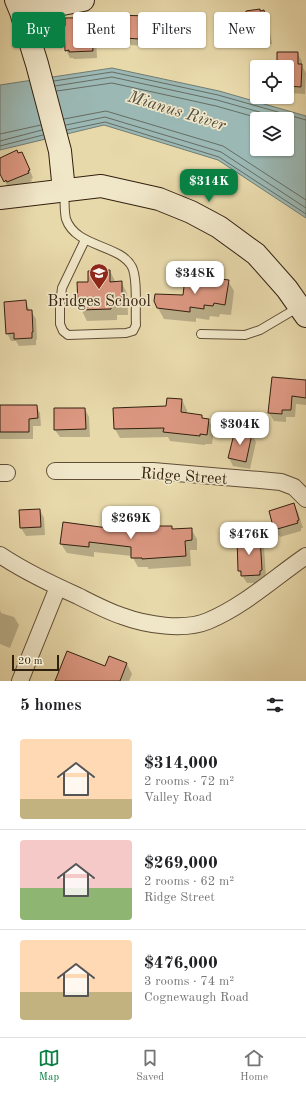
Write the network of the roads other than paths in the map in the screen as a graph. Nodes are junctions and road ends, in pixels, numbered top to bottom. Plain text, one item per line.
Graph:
1 (83, 0) edge
2 (18, 6) edge
3 (64, 191) junction
4 (0, 198) edge
5 (85, 240) junction
6 (303, 311) edge
7 (201, 334) dead end
8 (55, 472) dead end
9 (306, 499) edge
10 (0, 555) edge
11 (306, 556) edge
12 (58, 587) junction
13 (20, 681) edge

1 - 2 main road
2 - 3 main road
3 - 4 main road
3 - 5 lane
3 - 6 main road
5 - 5 lane
6 - 7 lane
8 - 9 street, Ridge Street
10 - 12 street
11 - 12 street
12 - 13 street

